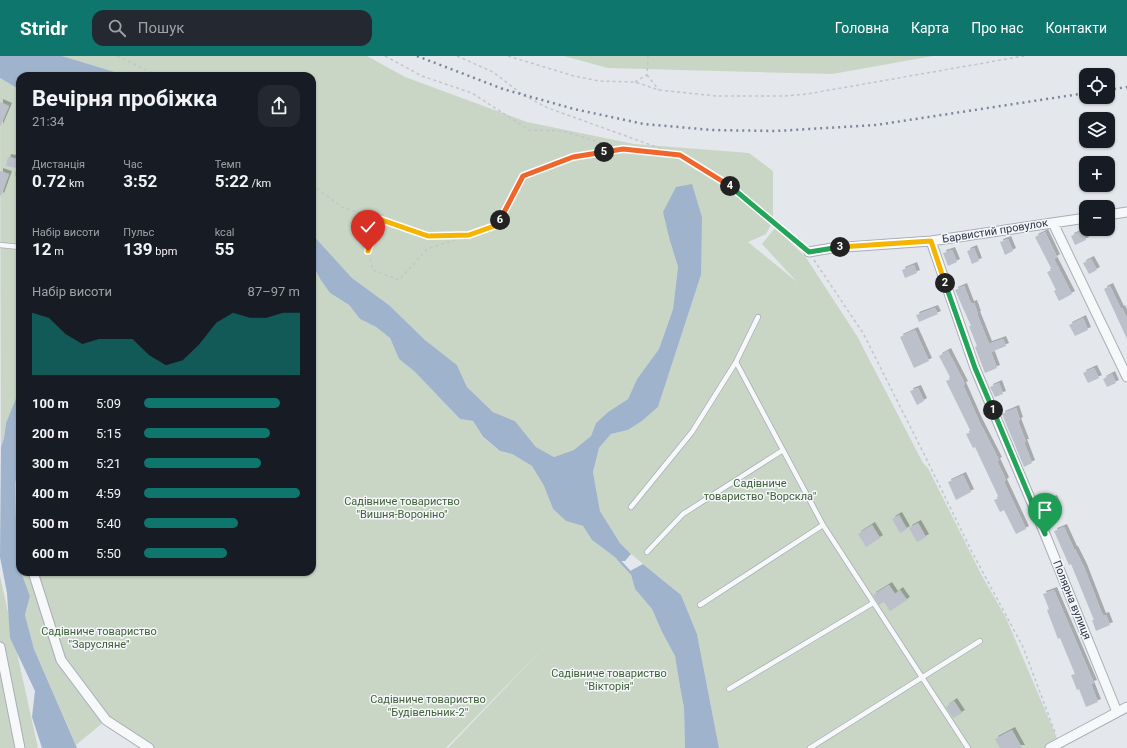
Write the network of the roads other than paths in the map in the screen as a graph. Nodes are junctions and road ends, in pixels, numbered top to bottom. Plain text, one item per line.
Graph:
1 (1127, 212) edge
2 (1115, 213) edge
3 (1079, 219) edge
4 (1053, 223) junction
5 (931, 241) junction
6 (0, 245) edge
7 (16, 247) edge
8 (809, 252) road end
9 (758, 317) dead end
10 (736, 362) junction
11 (1127, 377) edge
12 (783, 450) junction
13 (631, 507) dead end
14 (823, 525) junction
15 (647, 552) dead end
16 (34, 576) edge
17 (873, 603) junction
18 (700, 605) dead end
19 (980, 641) dead end
20 (0, 647) edge
21 (922, 677) junction
22 (729, 688) dead end
23 (1127, 707) edge
24 (1117, 712) junction
25 (20, 748) edge
26 (149, 748) edge
27 (810, 748) edge
28 (968, 748) edge
29 (1050, 748) edge

1 - 2 street
3 - 4 street, Барвистий провулок
4 - 5 street, Барвистий провулок
4 - 11 street
5 - 8 street, Барвистий провулок
5 - 24 street, Полярна вулиця
6 - 7 lane
9 - 10 lane
10 - 12 lane
10 - 13 lane
12 - 14 lane
12 - 15 lane
14 - 17 lane
14 - 18 lane
16 - 26 street
17 - 21 lane
17 - 22 lane
19 - 21 lane
20 - 25 street
21 - 27 lane
21 - 28 lane
23 - 24 street
24 - 29 street

